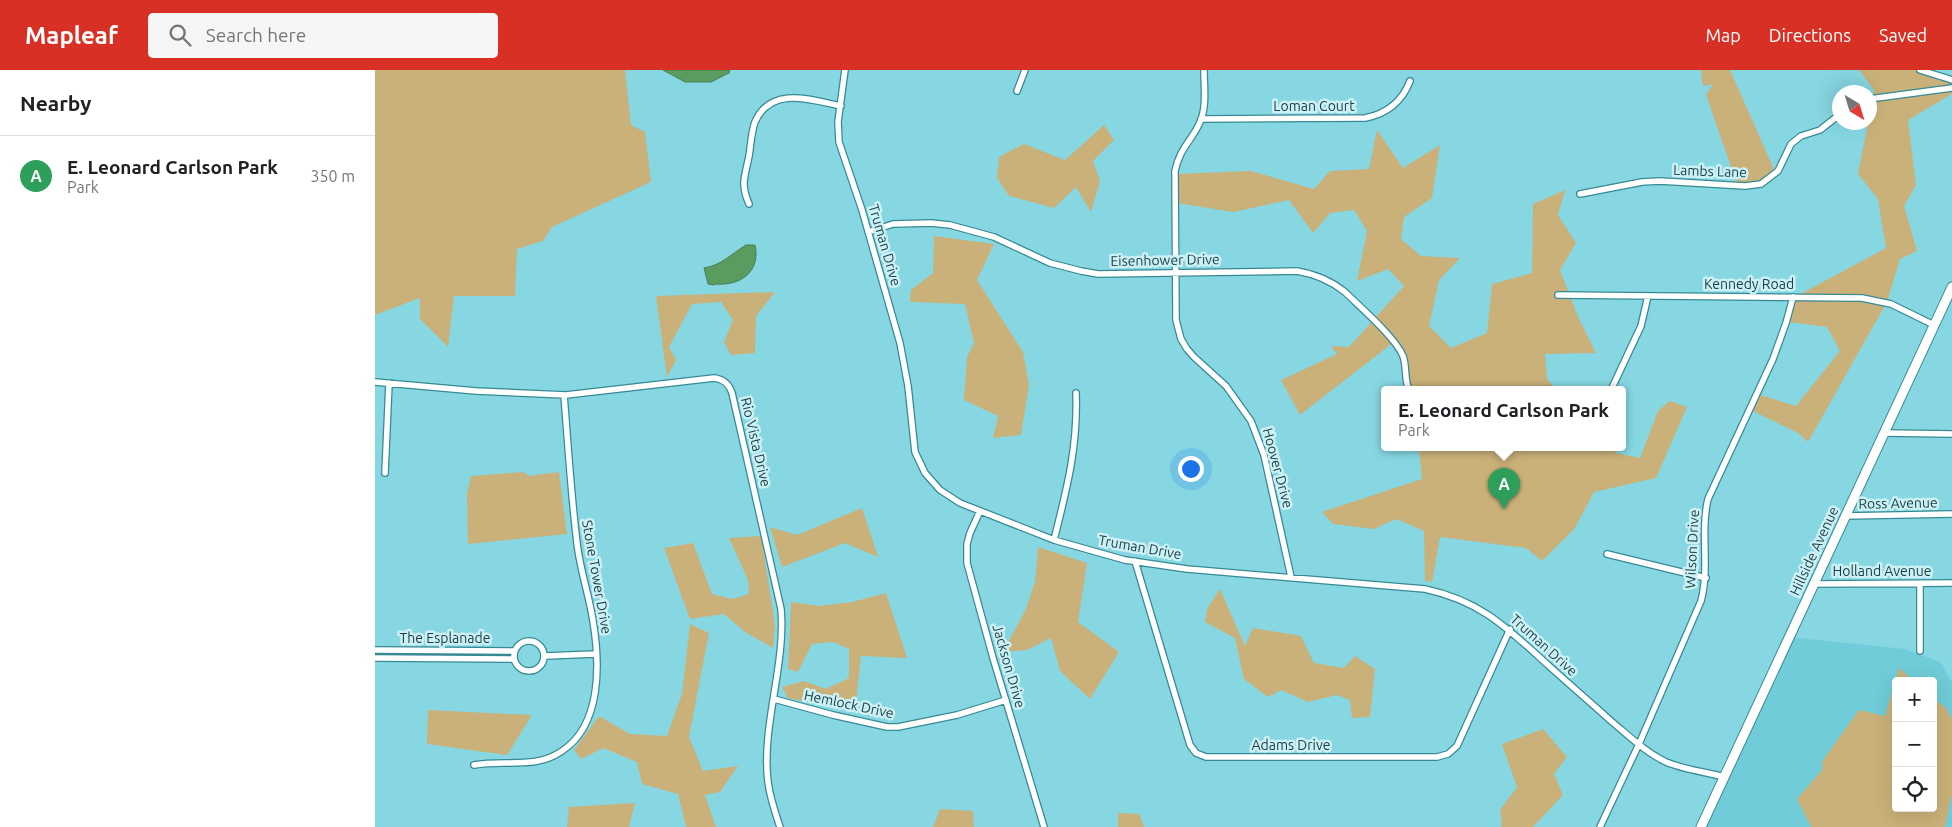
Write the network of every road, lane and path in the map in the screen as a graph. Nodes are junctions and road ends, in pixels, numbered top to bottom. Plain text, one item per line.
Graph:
1 (845, 70) edge
2 (1025, 70) edge
3 (1204, 70) edge
4 (1920, 70) edge
5 (1952, 80) edge
6 (1410, 81) dead end
7 (1952, 88) edge
8 (1017, 92) dead end
9 (1877, 98) edge
10 (841, 106) junction
11 (1201, 119) junction
12 (1832, 121) edge
13 (1580, 194) dead end
14 (749, 204) dead end
15 (868, 232) junction
16 (1176, 272) junction
17 (1952, 288) edge
18 (1558, 295) dead end
19 (1648, 296) junction
20 (1793, 297) junction
21 (1934, 325) junction
22 (375, 382) edge
23 (389, 383) junction
24 (1408, 386) edge
25 (1614, 386) edge
26 (1076, 393) dead end
27 (564, 395) junction
28 (1885, 433) junction
29 (1952, 434) edge
30 (385, 473) dead end
31 (980, 511) junction
32 (1952, 514) edge
33 (1845, 516) junction
34 (1054, 540) junction
35 (1607, 554) dead end
36 (1135, 561) junction
37 (1291, 577) junction
38 (1706, 578) junction
39 (1952, 583) edge
40 (1813, 584) junction
41 (1920, 584) junction
42 (1510, 629) junction
43 (375, 650) edge
44 (1919, 650) dead end
45 (515, 651) junction
46 (595, 654) junction
47 (545, 656) junction
48 (375, 658) edge
49 (514, 659) junction
50 (774, 699) junction
51 (1006, 700) junction
52 (1639, 744) junction
53 (474, 765) dead end
54 (1725, 777) junction
55 (780, 827) edge
56 (1044, 827) edge
57 (1600, 827) edge
58 (1701, 827) edge

1 - 10 street, Truman Drive
2 - 8 street
3 - 11 street, Hoover Drive
4 - 5 street
6 - 11 street, Loman Court
7 - 9 street
10 - 14 street
10 - 15 street, Truman Drive
11 - 16 street, Hoover Drive
12 - 13 street, Lambs Lane
15 - 16 street, Eisenhower Drive
15 - 31 street, Truman Drive
16 - 24 street, Eisenhower Drive
16 - 37 street, Hoover Drive
17 - 21 main road, Hillside Avenue
18 - 19 street, Kennedy Road
19 - 20 street, Kennedy Road
19 - 25 street
20 - 21 street, Kennedy Road
20 - 38 street, Wilson Drive
21 - 28 main road, Hillside Avenue
22 - 23 street, Rio Vista Drive
23 - 27 street, Rio Vista Drive
23 - 30 street
26 - 34 street
27 - 46 street, Stone Tower Drive
27 - 50 street, Rio Vista Drive
28 - 29 street
28 - 33 main road, Hillside Avenue
31 - 34 street, Truman Drive
31 - 51 street, Jackson Drive
32 - 33 street, Ross Avenue
33 - 40 main road, Hillside Avenue
34 - 36 street, Truman Drive
35 - 38 street
36 - 37 street, Truman Drive
36 - 42 street, Adams Drive
37 - 42 street, Truman Drive
38 - 52 street, Wilson Drive
39 - 41 street, Holland Avenue
40 - 41 street, Holland Avenue
40 - 54 main road, Hillside Avenue
41 - 44 street
42 - 52 street, Truman Drive
43 - 45 street, The Esplanade
45 - 47 street
45 - 49 street
46 - 47 street
46 - 53 street, Stone Tower Drive
47 - 49 street
48 - 49 street, The Esplanade
50 - 51 street, Hemlock Drive
50 - 55 street, Rio Vista Drive
51 - 56 street, Jackson Drive
52 - 54 street, Truman Drive
52 - 57 street, Wilson Drive
54 - 58 main road, Hillside Avenue

